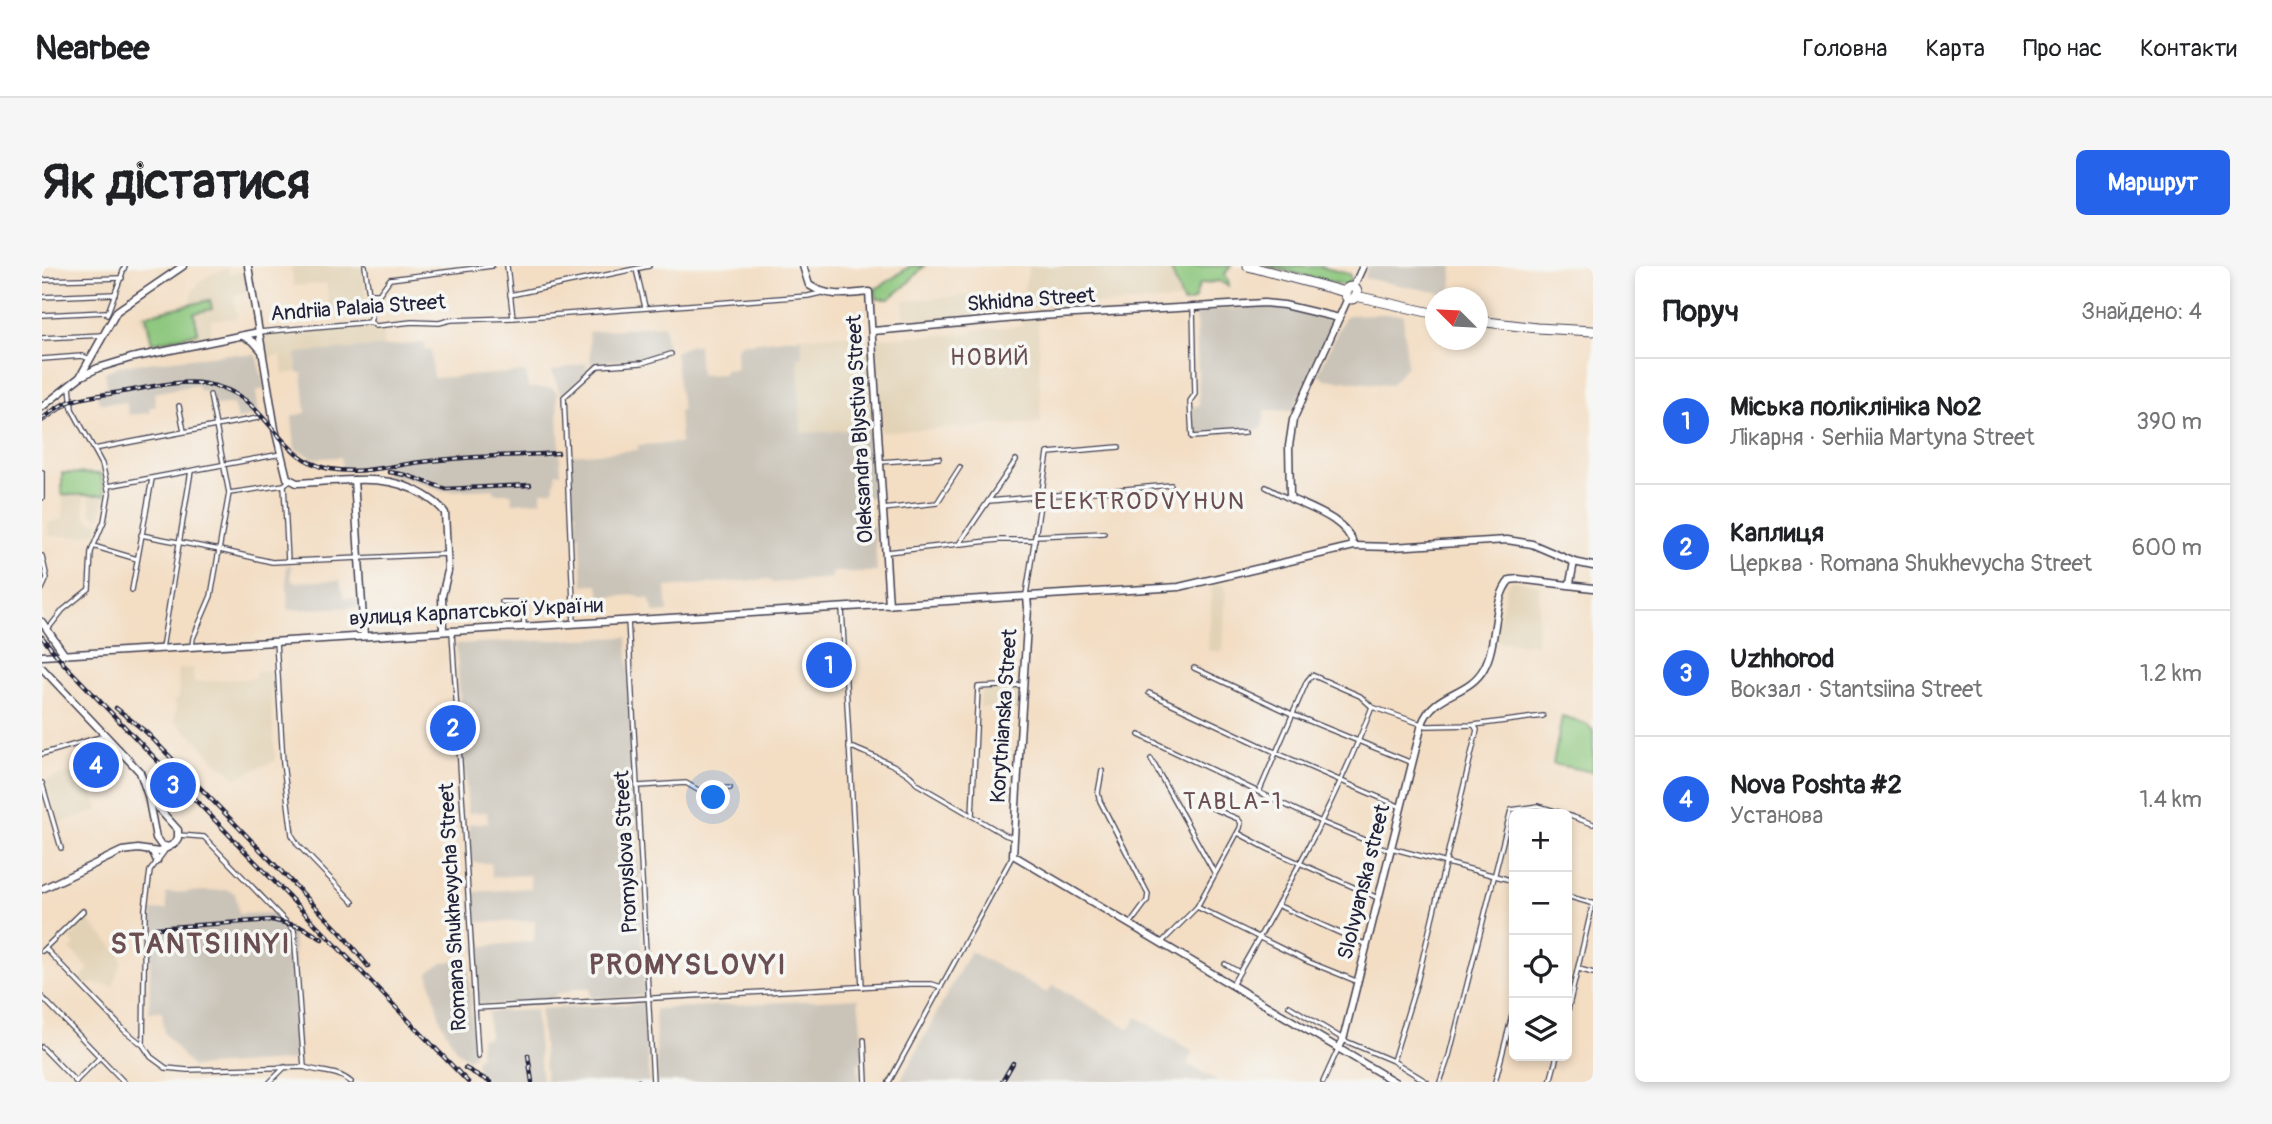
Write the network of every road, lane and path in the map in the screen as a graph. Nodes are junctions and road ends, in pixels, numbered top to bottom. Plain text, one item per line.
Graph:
1 (125, 266) edge
2 (183, 266) edge
3 (248, 266) edge
4 (365, 266) edge
5 (492, 266) edge
6 (506, 266) edge
7 (649, 266) edge
8 (803, 266) edge
9 (1248, 266) edge
10 (1363, 266) edge
11 (636, 269) junction
12 (122, 278) junction
13 (42, 280) edge
14 (823, 292) junction
15 (1351, 293) junction
16 (115, 294) junction
17 (369, 294) junction
18 (510, 295) junction
19 (42, 297) edge
20 (645, 307) junction
21 (1193, 307) junction
22 (1425, 311) edge
23 (42, 315) edge
24 (513, 318) junction
25 (1339, 318) junction
26 (1488, 322) edge
27 (370, 323) junction
28 (873, 331) junction
29 (1593, 331) edge
30 (259, 332) junction
31 (104, 335) junction
32 (243, 336) junction
33 (42, 338) edge
34 (262, 352) junction
35 (671, 354) dead end
36 (42, 359) edge
37 (90, 359) junction
38 (80, 377) junction
39 (69, 386) junction
40 (210, 395) dead end
41 (70, 403) junction
42 (179, 406) dead end
43 (42, 407) edge
44 (258, 418) dead end
45 (42, 420) edge
46 (215, 425) junction
47 (184, 432) junction
48 (1245, 433) dead end
49 (1119, 447) dead end
50 (94, 449) junction
51 (281, 454) junction
52 (939, 458) dead end
53 (1016, 460) dead end
54 (880, 462) junction
55 (223, 464) junction
56 (960, 467) dead end
57 (191, 471) junction
58 (42, 472) edge
59 (152, 478) junction
60 (354, 480) junction
61 (287, 483) junction
62 (1171, 485) dead end
63 (108, 486) junction
64 (1266, 487) dead end
65 (229, 493) junction
66 (42, 498) edge
67 (1041, 498) junction
68 (1291, 499) junction
69 (989, 501) junction
70 (883, 509) junction
71 (1104, 533) dead end
72 (141, 535) junction
73 (1035, 538) junction
74 (180, 542) junction
75 (959, 544) junction
76 (93, 546) junction
77 (1352, 546) junction
78 (220, 550) junction
79 (885, 553) junction
80 (447, 554) junction
81 (42, 555) edge
82 (359, 558) junction
83 (137, 559) junction
84 (288, 561) junction
85 (1574, 562) junction
86 (1593, 566) edge
87 (1571, 577) junction
88 (1593, 588) edge
89 (42, 589) edge
90 (132, 590) dead end
91 (1027, 597) junction
92 (502, 602) dead end
93 (889, 605) junction
94 (842, 608) junction
95 (628, 620) junction
96 (42, 622) edge
97 (574, 624) junction
98 (524, 626) junction
99 (47, 630) junction
100 (452, 630) junction
101 (443, 631) junction
102 (364, 636) junction
103 (276, 641) junction
104 (192, 646) junction
105 (162, 648) junction
106 (64, 654) junction
107 (42, 656) edge
108 (42, 668) edge
109 (1194, 668) dead end
110 (1023, 685) junction
111 (1149, 693) dead end
112 (1372, 707) junction
113 (1292, 714) junction
114 (1543, 716) dead end
115 (1422, 724) junction
116 (1474, 725) junction
117 (1139, 735) dead end
118 (105, 736) junction
119 (1358, 742) junction
120 (849, 748) junction
121 (1277, 753) junction
122 (42, 754) edge
123 (1151, 759) dead end
124 (1412, 763) junction
125 (1102, 771) dead end
126 (1340, 780) junction
127 (42, 783) edge
128 (638, 786) junction
129 (730, 788) dead end
130 (1259, 792) junction
131 (148, 796) junction
132 (1203, 804) dead end
133 (1401, 807) junction
134 (1518, 809) edge
135 (1548, 809) edge
136 (972, 816) junction
137 (1572, 816) edge
138 (1509, 818) edge
139 (1321, 822) junction
140 (172, 824) junction
141 (1593, 824) edge
142 (1238, 833) junction
143 (179, 835) junction
144 (156, 838) junction
145 (1014, 838) junction
146 (61, 848) dead end
147 (167, 848) junction
148 (1391, 850) junction
149 (151, 851) junction
150 (1013, 855) junction
151 (158, 862) junction
152 (1446, 862) junction
153 (1301, 864) junction
154 (1214, 873) junction
155 (1495, 877) junction
156 (1509, 880) edge
157 (42, 889) edge
158 (1572, 897) edge
159 (1378, 898) junction
160 (353, 902) dead end
161 (1593, 903) edge
162 (1277, 905) junction
163 (1197, 907) junction
164 (83, 911) dead end
165 (1130, 924) junction
166 (1258, 937) junction
167 (1161, 943) junction
168 (1367, 945) junction
169 (44, 950) edge
170 (1225, 964) dead end
171 (1579, 969) junction
172 (1239, 972) junction
173 (1593, 973) edge
174 (1357, 982) junction
175 (1232, 985) junction
176 (862, 987) junction
177 (941, 987) junction
178 (42, 997) edge
179 (1571, 998) edge
180 (650, 999) junction
181 (1289, 1006) dead end
182 (475, 1009) junction
183 (1509, 1027) edge
184 (864, 1040) dead end
185 (1343, 1040) junction
186 (143, 1045) junction
187 (42, 1047) edge
188 (1339, 1048) junction
189 (478, 1056) dead end
190 (100, 1057) junction
191 (1393, 1061) junction
192 (1556, 1061) edge
193 (285, 1067) junction
194 (304, 1067) junction
195 (1421, 1081) edge
196 (75, 1082) edge
197 (124, 1082) edge
198 (270, 1082) edge
199 (351, 1082) edge
200 (653, 1082) edge
201 (866, 1082) edge
202 (889, 1082) edge
203 (1323, 1082) edge
204 (1395, 1082) edge
205 (1427, 1082) edge
206 (1440, 1082) edge
207 (1495, 1082) edge
208 (1550, 1082) edge

1 - 12 street
2 - 31 street
3 - 30 street
4 - 17 street
5 - 17 street
6 - 18 street
7 - 11 street
8 - 14 street, Oleksandra Blystiva Street
9 - 15 highway
10 - 15 street
11 - 18 street
11 - 20 street
12 - 13 street
12 - 16 street
14 - 20 street, Andriia Palaia Street
14 - 28 street, Oleksandra Blystiva Street
15 - 22 highway
15 - 25 street
16 - 19 street
16 - 23 street
17 - 27 street
18 - 24 street
20 - 24 street, Andriia Palaia Street
21 - 25 street, Skhidna Street
21 - 28 street, Skhidna Street
21 - 48 street
24 - 27 street, Andriia Palaia Street
25 - 68 street
26 - 29 highway
27 - 30 street, Andriia Palaia Street
28 - 54 street, Oleksandra Blystiva Street
30 - 32 street, Andriia Palaia Street
30 - 34 street
31 - 33 street
31 - 37 street
32 - 34 street
32 - 38 street, Andriia Palaia Street
34 - 51 street
35 - 97 street
36 - 37 street
37 - 38 street
38 - 39 street
39 - 41 street
39 - 43 street
40 - 46 street
41 - 45 street
41 - 50 street
42 - 47 street
44 - 46 street
46 - 47 street
46 - 55 street
47 - 50 street
49 - 67 street
50 - 63 street
51 - 55 street
51 - 61 street
52 - 54 street
53 - 69 street
54 - 70 street, Oleksandra Blystiva Street
55 - 57 street
55 - 65 street
56 - 70 street
57 - 59 street
57 - 74 street
58 - 66 street
59 - 63 street
59 - 72 street
60 - 61 street
60 - 80 street
60 - 82 street
61 - 65 street
61 - 84 street
62 - 67 street
63 - 76 street
64 - 68 street
65 - 78 street
67 - 69 street
67 - 73 street
68 - 77 street
69 - 75 street
70 - 79 street, Oleksandra Blystiva Street
71 - 73 street
72 - 74 street
72 - 83 street
73 - 75 street
73 - 91 street
74 - 78 street
74 - 105 street
75 - 79 street
76 - 83 street
76 - 99 street
77 - 85 street
77 - 91 street, вулиця Карпатської України
78 - 84 street
78 - 104 street
79 - 93 street, Oleksandra Blystiva Street
80 - 82 street
80 - 101 street
81 - 89 street
82 - 84 street
82 - 102 street
83 - 90 street
85 - 86 street
85 - 87 street
87 - 88 street
87 - 115 street
91 - 93 street, вулиця Карпатської України
91 - 110 street, Korytnianska Street
92 - 98 street
93 - 94 street, вулиця Карпатської України
94 - 95 street, вулиця Карпатської України
94 - 120 street
95 - 97 street, вулиця Карпатської України
95 - 128 street, Promyslova Street
96 - 99 street
97 - 98 street, вулиця Карпатської України
98 - 100 street, вулиця Карпатської України
99 - 106 street
100 - 101 street, вулиця Карпатської України
100 - 182 street, Romana Shukhevycha Street
101 - 102 street, вулиця Карпатської України
102 - 103 street, вулиця Карпатської України
103 - 104 street, вулиця Карпатської України
103 - 160 street
104 - 105 street, вулиця Карпатської України
105 - 106 street, вулиця Карпатської України
106 - 107 street, вулиця Карпатської України
108 - 118 street
109 - 113 street
110 - 136 street
110 - 145 street, Korytnianska Street
111 - 121 street
112 - 113 street
112 - 115 street
112 - 119 street
113 - 119 street
113 - 121 street
114 - 116 street
115 - 116 street
115 - 124 street, Slolvyanska street
116 - 152 street
117 - 130 street
118 - 122 street
118 - 131 street
119 - 124 street
119 - 126 street
120 - 136 street, Korytnianska Street
120 - 176 street
121 - 126 street
121 - 130 street
123 - 154 street
124 - 133 street, Slolvyanska street
125 - 165 street
126 - 133 street
126 - 139 street
127 - 146 street
128 - 129 street
128 - 180 street, Promyslova Street
130 - 139 street
131 - 140 street
131 - 144 street
132 - 142 street
133 - 148 street, Slolvyanska street
134 - 135 street
136 - 145 street, Korytnianska Street
137 - 141 street
138 - 155 street
139 - 148 street
139 - 153 street
140 - 143 street
140 - 144 street
142 - 153 street
142 - 154 street
143 - 147 street
143 - 194 street
144 - 147 street
144 - 149 street
145 - 150 street, Korytnianska Street
147 - 149 street
147 - 151 street
148 - 152 street
148 - 159 street, Slolvyanska street
149 - 151 street
149 - 157 street
150 - 165 street
150 - 177 street
151 - 186 street
152 - 155 street
152 - 191 street
153 - 159 street
153 - 162 street
154 - 163 street
155 - 156 street
155 - 206 street
158 - 161 street
159 - 168 street, Slolvyanska street
161 - 171 street
162 - 166 street
162 - 168 street
163 - 166 street
163 - 167 street
164 - 169 street
165 - 167 street
166 - 172 street
166 - 174 street
167 - 175 street
168 - 174 street, Slolvyanska street
169 - 186 street
170 - 172 street
171 - 173 street
171 - 179 street
172 - 175 street
174 - 185 street, Slolvyanska street
175 - 188 street
176 - 177 street
176 - 180 street
177 - 202 street
178 - 190 street
180 - 182 street
180 - 200 street, Promyslova Street
181 - 185 street
182 - 189 street, Romana Shukhevycha Street
183 - 207 street
184 - 201 street
185 - 188 street, Slolvyanska street
185 - 191 street
186 - 193 street
187 - 196 street
188 - 203 street
188 - 204 street
190 - 196 street
190 - 197 street
191 - 195 street
192 - 208 street
193 - 194 street
193 - 198 street
194 - 199 street
195 - 205 street

